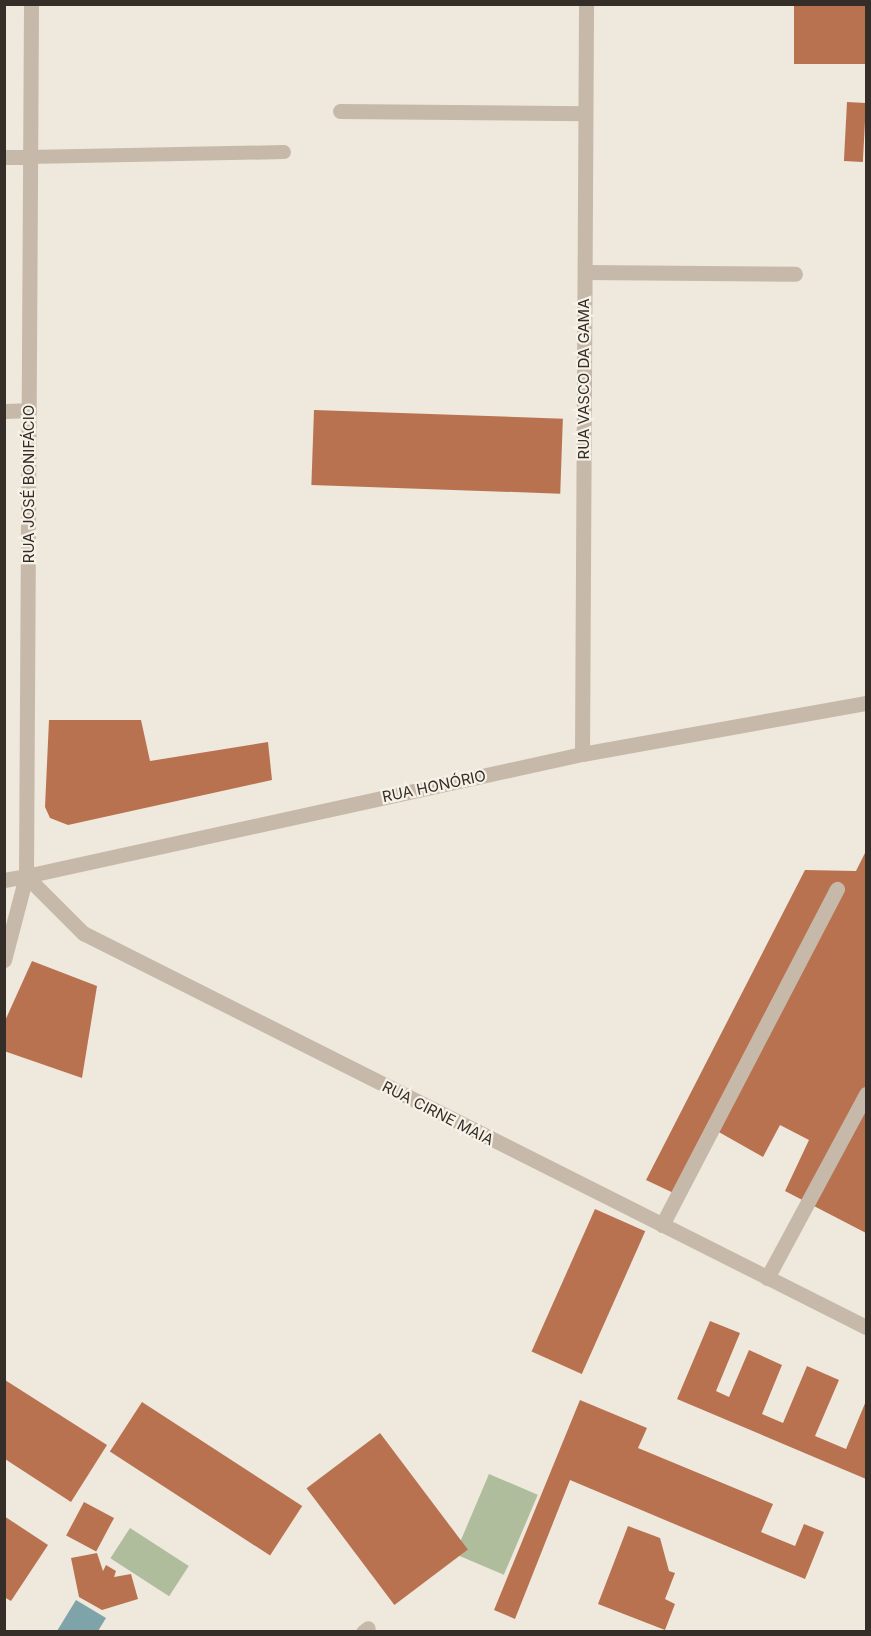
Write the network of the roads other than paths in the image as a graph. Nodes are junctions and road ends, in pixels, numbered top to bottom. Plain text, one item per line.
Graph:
1 (31, 4) edge
2 (586, 4) edge
3 (340, 111) dead end
4 (585, 113) junction
5 (284, 152) dead end
6 (4, 157) edge
7 (28, 157) junction
8 (585, 272) junction
9 (795, 274) dead end
10 (29, 410) junction
11 (4, 411) edge
12 (867, 703) edge
13 (582, 754) junction
14 (26, 876) junction
15 (4, 880) edge
16 (837, 890) dead end
17 (4, 960) edge
18 (867, 1094) edge
19 (662, 1225) junction
20 (767, 1278) junction
21 (867, 1327) edge

1 - 7 street, RUA JOSÉ BONIFÁCIO
2 - 4 street, RUA VASCO DA GAMA
3 - 4 street
4 - 8 street, RUA VASCO DA GAMA
5 - 7 lane
6 - 7 street
7 - 10 street, RUA JOSÉ BONIFÁCIO
8 - 9 street
8 - 13 street, RUA VASCO DA GAMA
10 - 11 street
10 - 14 street, RUA JOSÉ BONIFÁCIO
12 - 13 street, RUA HONÓRIO
13 - 14 street, RUA HONÓRIO
14 - 15 street, RUA HONÓRIO
14 - 17 street, RUA JOSÉ BONIFÁCIO
14 - 19 street, RUA CIRNE MAIA
16 - 19 street
18 - 20 street
19 - 20 street, RUA CIRNE MAIA
20 - 21 street, RUA CIRNE MAIA

